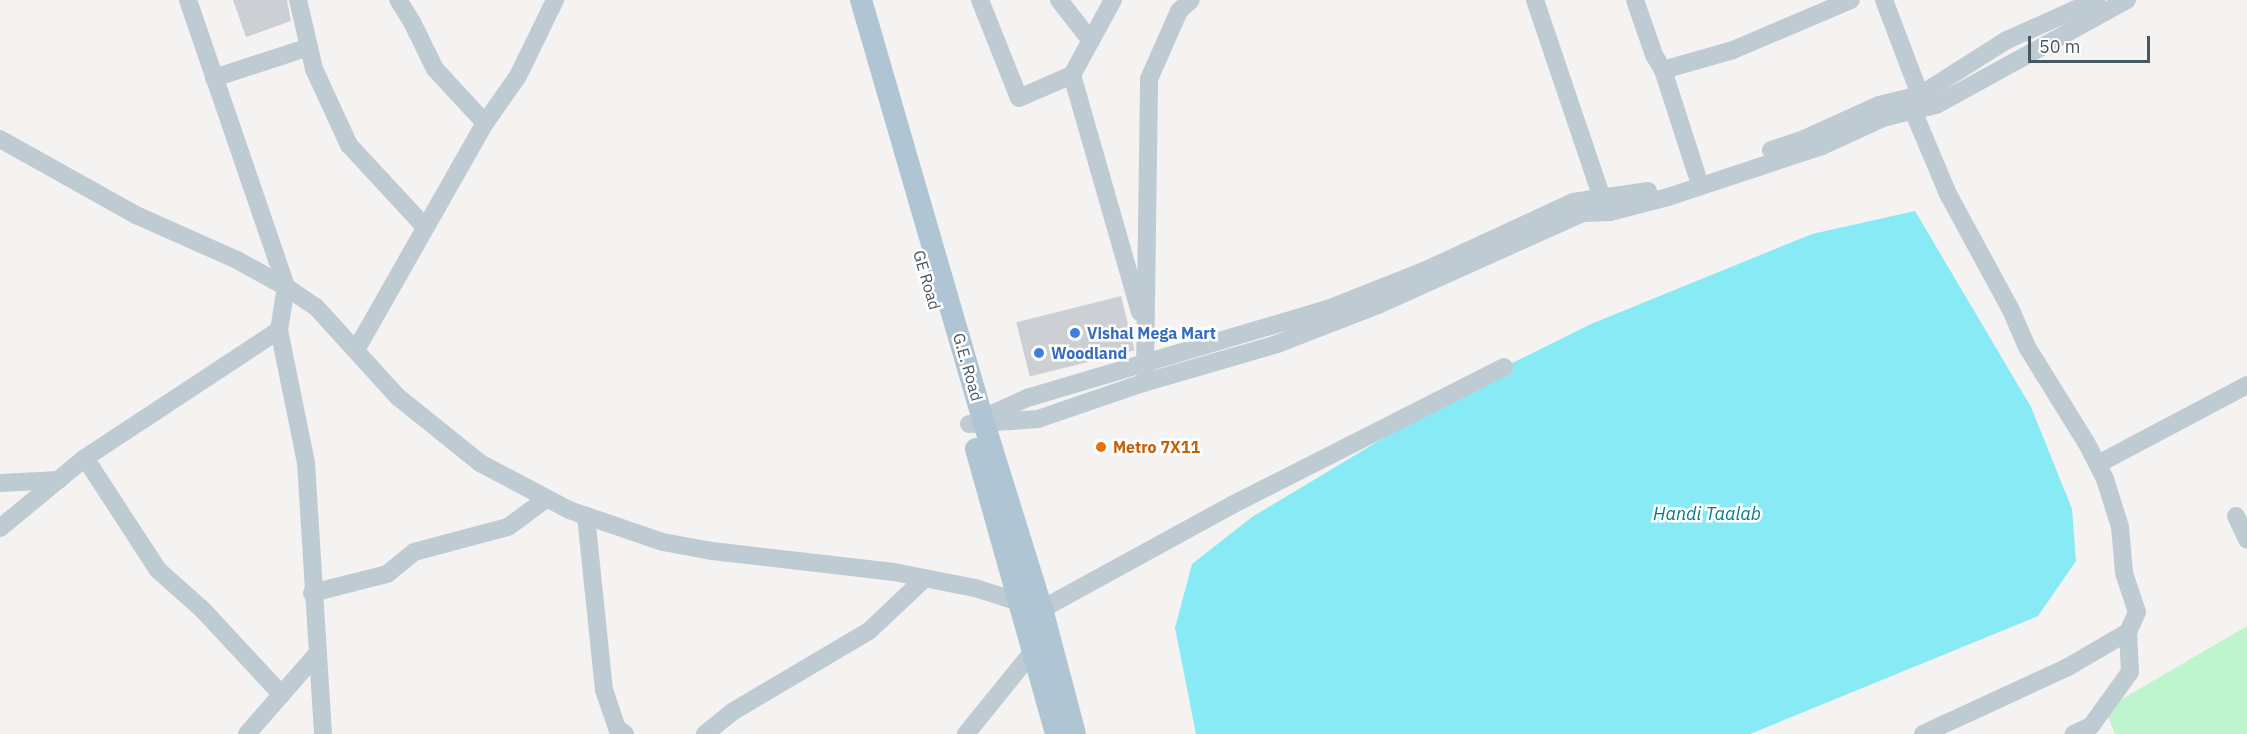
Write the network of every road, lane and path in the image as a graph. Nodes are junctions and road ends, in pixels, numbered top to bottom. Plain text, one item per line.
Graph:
1 (188, 0) edge
2 (298, 0) edge
3 (398, 0) edge
4 (555, 0) edge
5 (980, 0) edge
6 (1059, 0) edge
7 (1113, 0) edge
8 (1191, 0) edge
9 (1535, 0) edge
10 (1635, 0) edge
11 (1851, 0) edge
12 (1884, 0) edge
13 (2096, 0) edge
14 (2127, 0) edge
15 (861, 2) edge
16 (1091, 41) junction
17 (309, 47) junction
18 (1663, 70) junction
19 (1072, 75) junction
20 (214, 78) junction
21 (1920, 95) junction
22 (1914, 113) junction
23 (485, 123) junction
24 (0, 139) edge
25 (1697, 175) junction
26 (1606, 205) junction
27 (424, 226) junction
28 (286, 287) junction
29 (279, 330) junction
30 (1145, 331) junction
31 (356, 350) junction
32 (1146, 361) junction
33 (1504, 367) dead end
34 (1143, 383) junction
35 (2247, 386) edge
36 (979, 422) junction
37 (85, 458) junction
38 (2098, 464) junction
39 (59, 480) junction
40 (0, 483) edge
41 (546, 499) junction
42 (586, 516) junction
43 (2236, 516) dead end
44 (0, 528) edge
45 (2247, 540) edge
46 (925, 578) junction
47 (312, 593) junction
48 (1032, 607) junction
49 (2128, 632) junction
50 (1034, 650) junction
51 (316, 655) junction
52 (282, 695) junction
53 (2092, 730) edge
54 (247, 734) edge
55 (322, 734) edge
56 (625, 734) edge
57 (705, 734) edge
58 (966, 734) edge
59 (1056, 734) edge
60 (1075, 734) edge
61 (1923, 734) edge
62 (2074, 734) edge

1 - 20 street
2 - 17 street
3 - 23 street
4 - 23 street
5 - 19 street
6 - 16 street
7 - 16 street
8 - 30 street
9 - 26 street
10 - 18 street
11 - 18 street
12 - 21 street
13 - 21 street
14 - 22 street
15 - 36 main road, GE Road
16 - 19 street
17 - 20 street
17 - 27 street
18 - 25 street
19 - 30 street
20 - 28 street
21 - 22 street
21 - 25 street
22 - 26 street
22 - 38 street
23 - 27 street
24 - 28 street
25 - 26 street
26 - 32 street
26 - 34 street
27 - 31 street
28 - 29 street
28 - 31 street
29 - 37 street
29 - 47 street
30 - 32 street
31 - 41 street
32 - 34 street
32 - 36 street
33 - 48 street
34 - 36 street
35 - 38 street
36 - 48 main road, GE Road
37 - 39 street
37 - 52 street
38 - 49 street
39 - 40 street
39 - 44 street
41 - 42 street
41 - 47 street
42 - 46 street
42 - 56 street
43 - 45 street
46 - 48 street
46 - 57 street
47 - 51 street
48 - 50 main road, GE Road
48 - 60 main road
49 - 53 street
49 - 61 street
50 - 58 street
50 - 59 main road, GE Road
51 - 52 street
51 - 55 street
52 - 54 street
53 - 62 street

